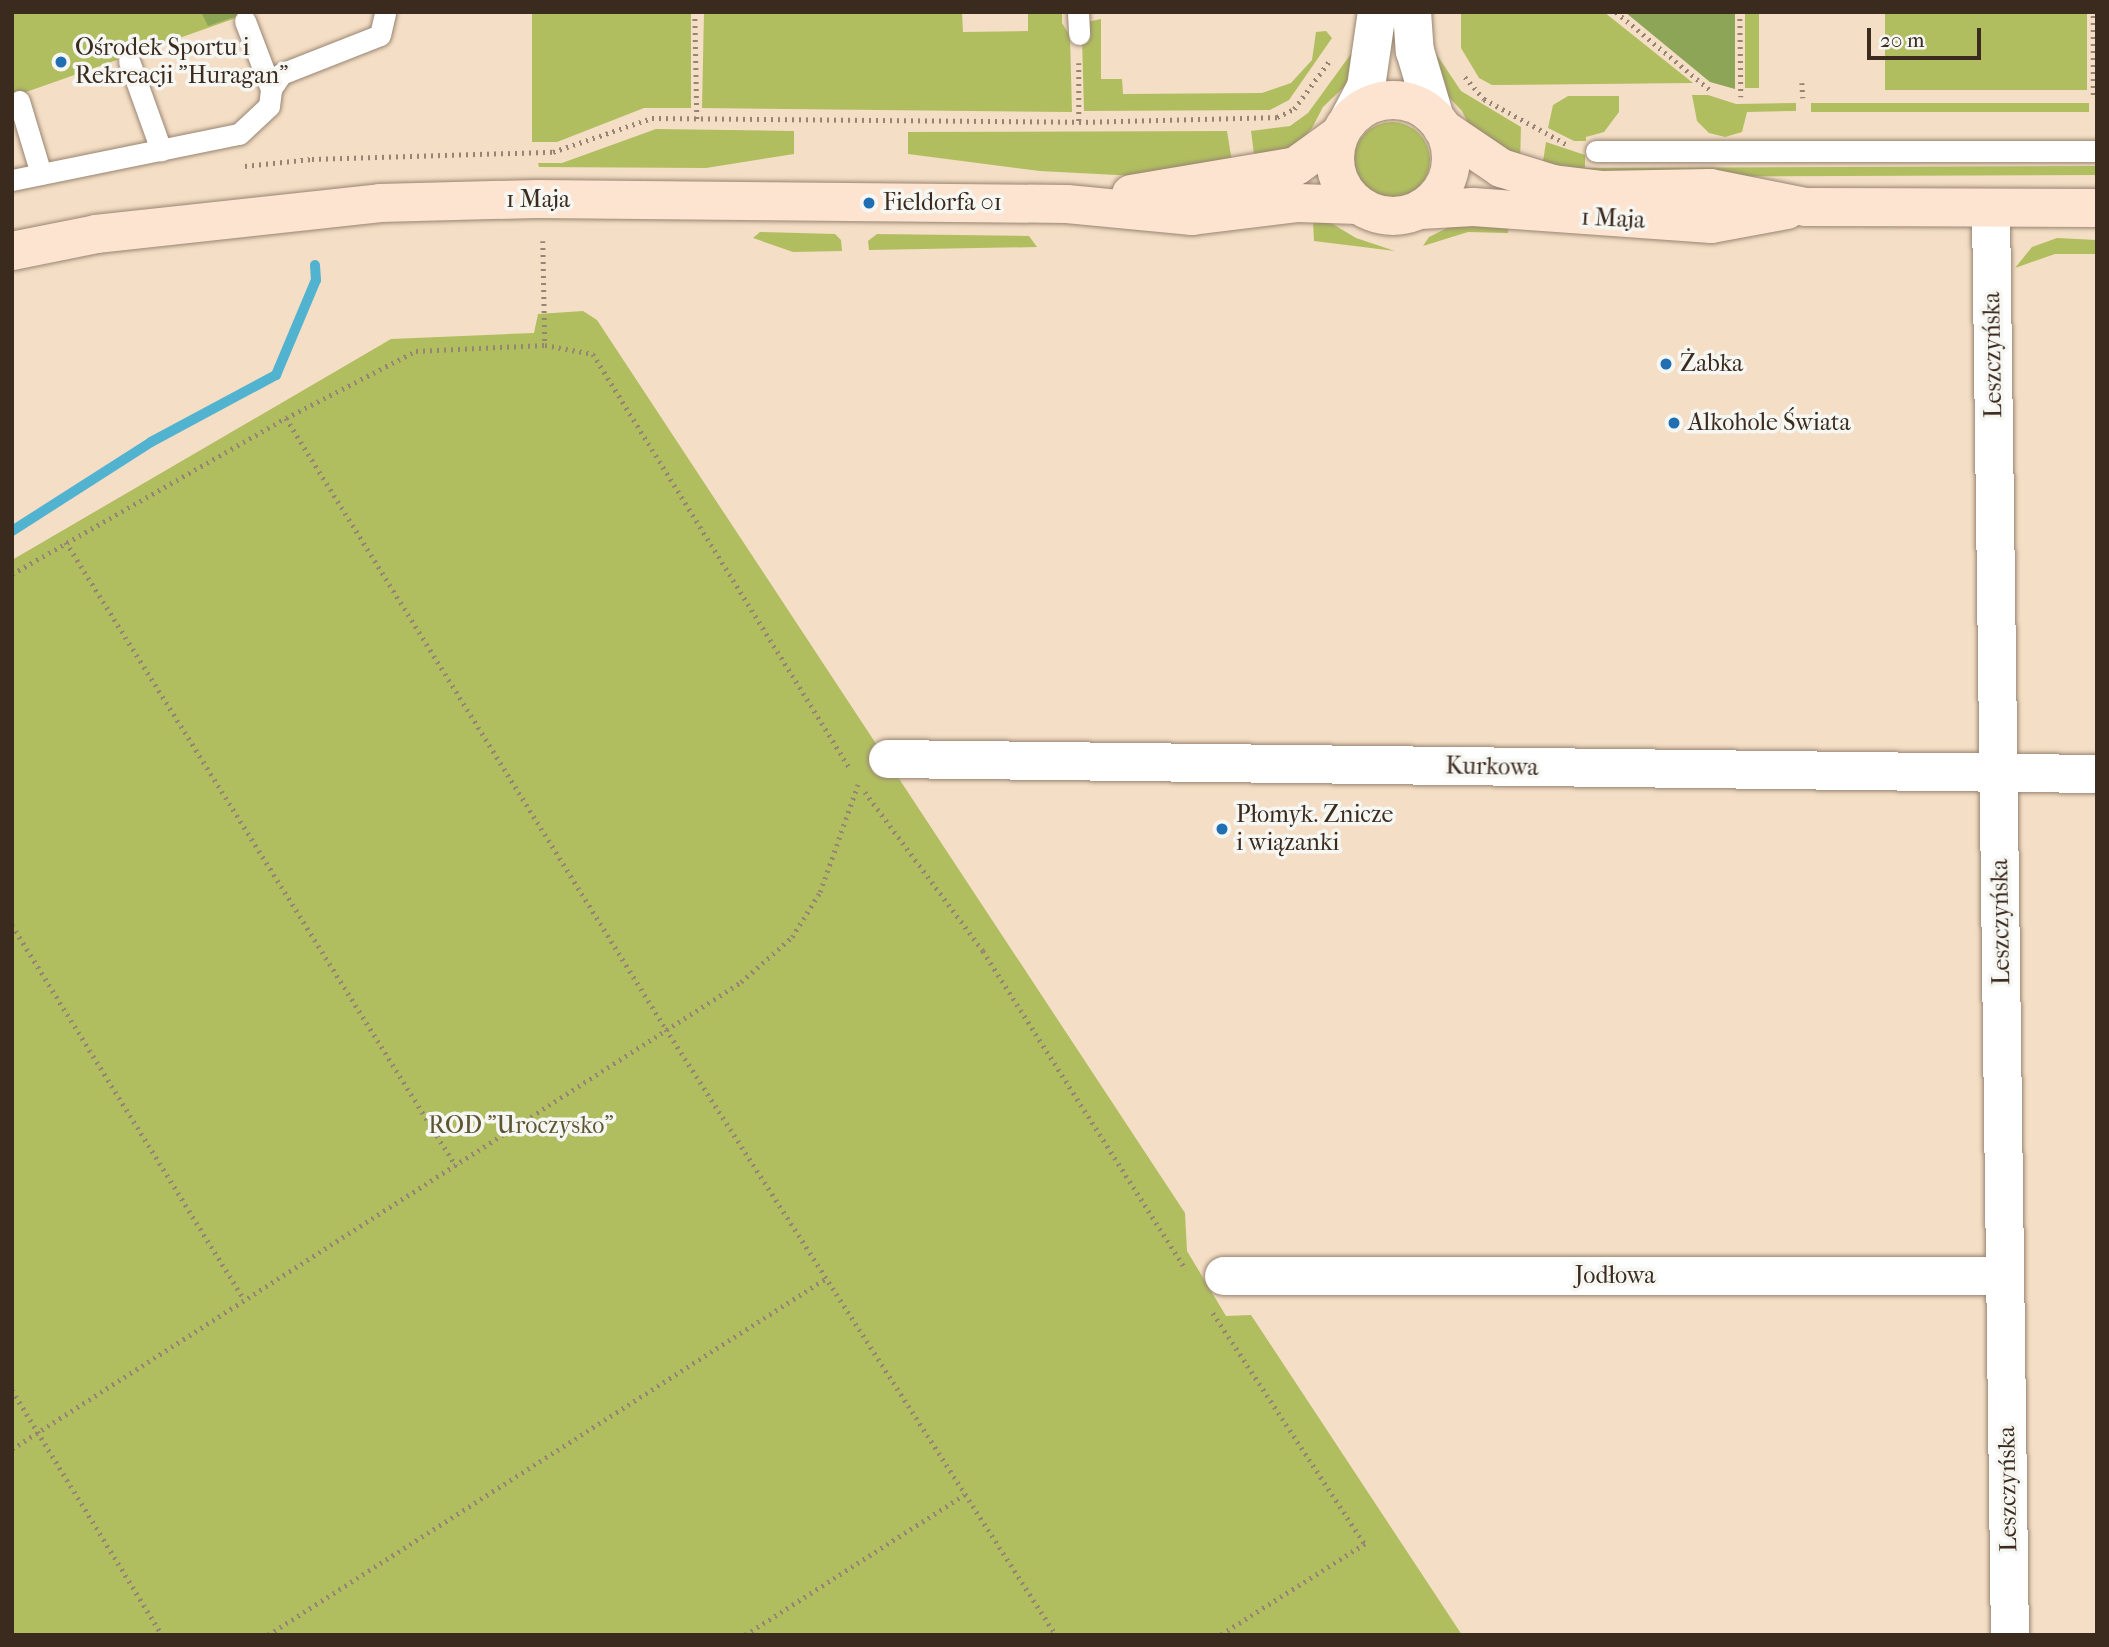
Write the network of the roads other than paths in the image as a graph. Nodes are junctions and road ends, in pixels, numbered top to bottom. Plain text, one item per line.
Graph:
1 (1079, 12) edge
2 (1377, 12) edge
3 (1412, 12) edge
4 (385, 13) edge
5 (245, 21) dead end
6 (1079, 34) road end
7 (129, 61) dead end
8 (271, 89) junction
9 (19, 102) dead end
10 (1439, 123) junction
11 (1343, 129) junction
12 (160, 150) junction
13 (1596, 151) road end
14 (2097, 151) edge
15 (41, 174) junction
16 (12, 180) edge
17 (1067, 204) junction
18 (1358, 205) junction
19 (1806, 206) junction
20 (2097, 208) edge
21 (1991, 209) junction
22 (1420, 210) junction
23 (12, 251) edge
24 (888, 759) road end
25 (1998, 774) junction
26 (2097, 774) edge
27 (2005, 1276) junction
28 (1207, 1285) road end
29 (2010, 1635) edge

1 - 6 lane
2 - 11 street
3 - 10 street
4 - 8 lane
5 - 8 lane
7 - 12 lane
8 - 12 lane
9 - 15 lane
10 - 11 main road
10 - 19 main road, 1 Maja
10 - 22 main road
11 - 17 main road, 1 Maja
11 - 18 main road
12 - 15 lane
13 - 14 lane
15 - 16 lane
17 - 18 main road, 1 Maja
17 - 23 main road, 1 Maja
18 - 22 main road
19 - 21 main road, 1 Maja
19 - 22 main road, 1 Maja
20 - 21 main road, 1 Maja
21 - 25 street, Leszczyńska
24 - 25 street, Kurkowa
25 - 26 street, Kurkowa
25 - 27 street, Leszczyńska
27 - 28 street, Jodłowa
27 - 29 street, Leszczyńska

